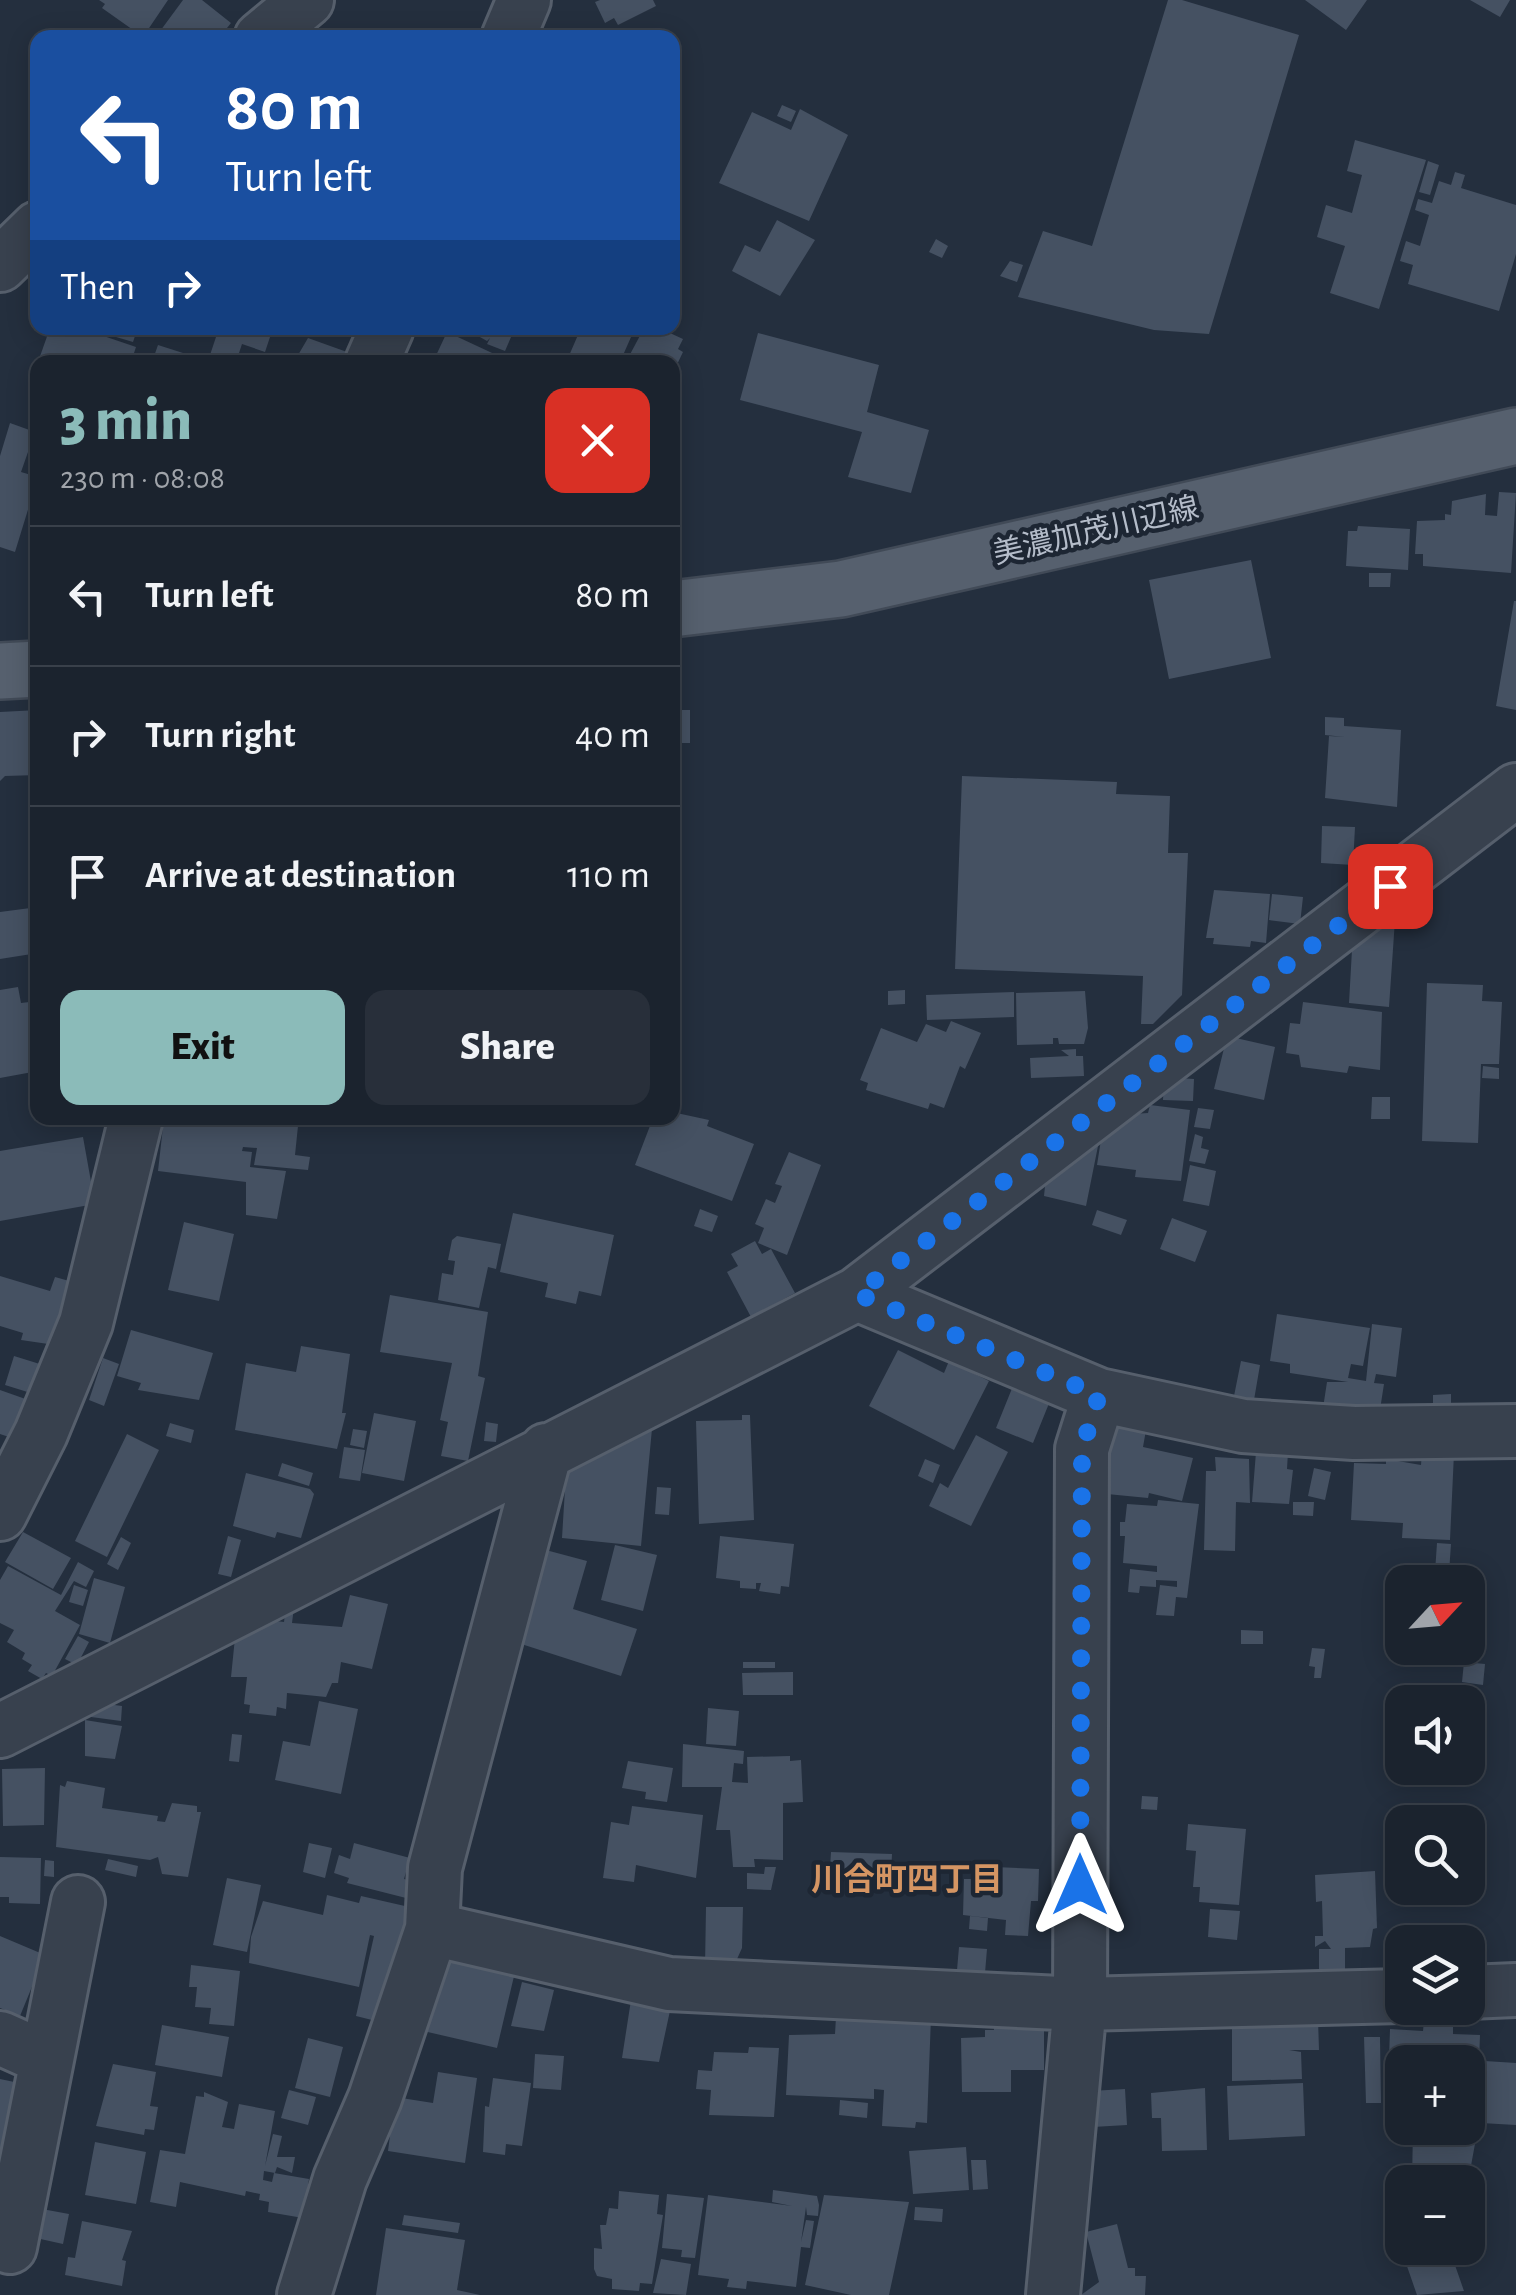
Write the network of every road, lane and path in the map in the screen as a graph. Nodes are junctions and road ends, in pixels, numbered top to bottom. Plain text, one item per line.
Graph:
1 (306, 0) edge
2 (524, 0) edge
3 (270, 30) edge
4 (511, 30) edge
5 (30, 236) edge
6 (0, 265) edge
7 (1516, 436) edge
8 (680, 608) edge
9 (30, 669) edge
10 (0, 671) edge
11 (1516, 790) edge
12 (134, 1125) edge
13 (857, 1294) junction
14 (1099, 1395) junction
15 (1516, 1431) edge
16 (546, 1450) junction
17 (4, 1498) edge
18 (0, 1731) edge
19 (78, 1902) dead end
20 (432, 1930) junction
21 (1516, 1990) edge
22 (1485, 1991) edge
23 (1385, 1996) edge
24 (1080, 2004) junction
25 (0, 2038) edge
26 (47, 2059) junction
27 (10, 2248) dead end
28 (304, 2295) edge
29 (1052, 2295) edge

1 - 3 street
2 - 4 street
5 - 6 street
7 - 8 main road, 美濃加茂川辺線
9 - 10 main road
11 - 13 street
12 - 17 street
13 - 14 street
13 - 16 street
14 - 15 street
14 - 24 street
16 - 18 street
16 - 20 street
19 - 26 street
20 - 24 street
20 - 28 street
21 - 22 street
23 - 24 street
24 - 29 street
25 - 26 street
26 - 27 street

